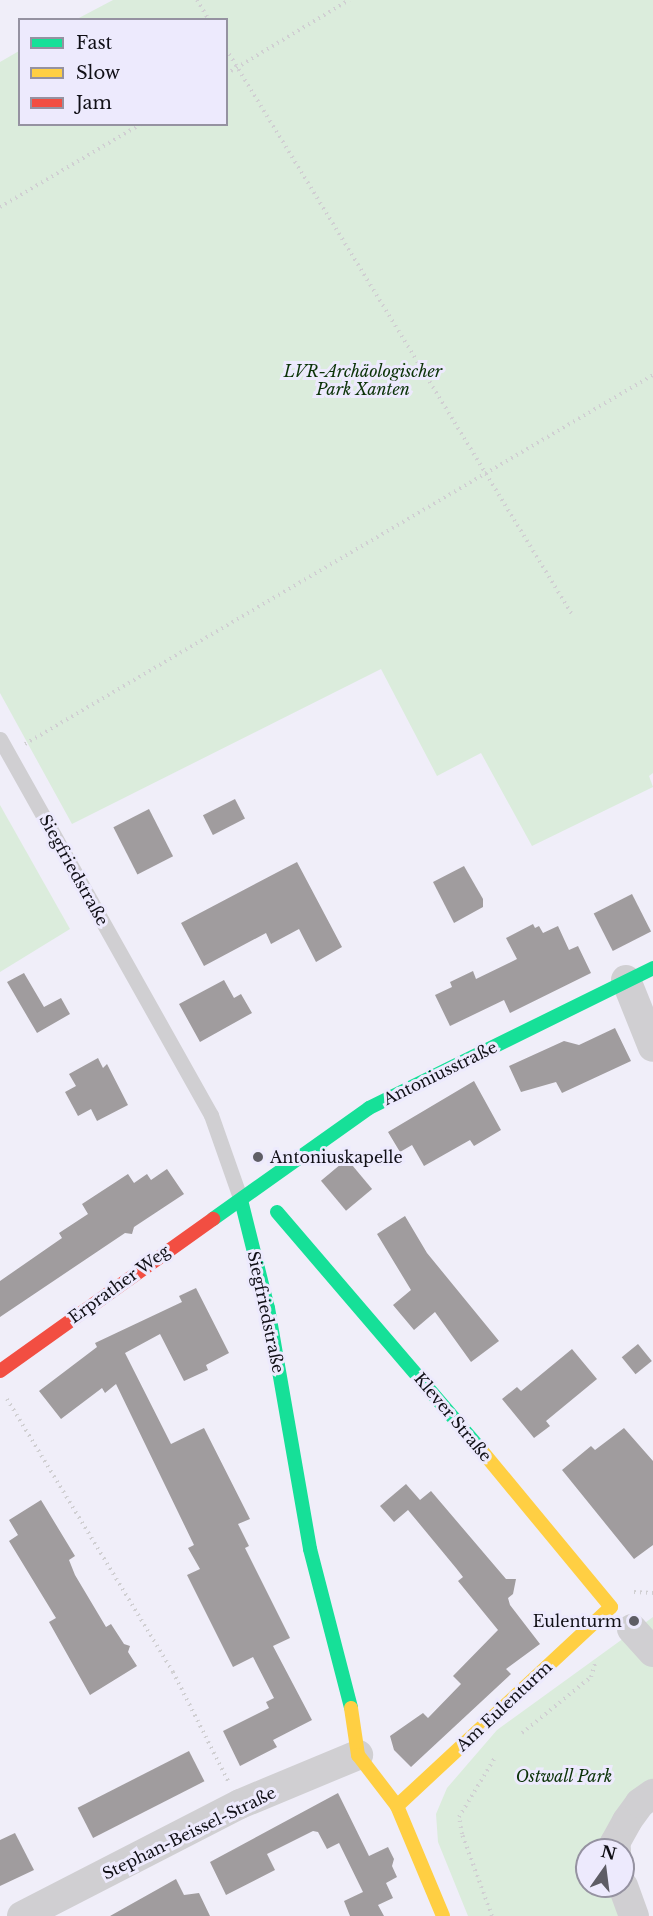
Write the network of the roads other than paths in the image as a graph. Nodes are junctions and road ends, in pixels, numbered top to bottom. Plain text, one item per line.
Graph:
1 (0, 739) edge
2 (653, 968) edge
3 (626, 980) junction
4 (653, 1047) edge
5 (241, 1200) junction
6 (277, 1212) dead end
7 (0, 1371) edge
8 (623, 1620) junction
9 (653, 1652) edge
10 (358, 1755) junction
11 (653, 1794) edge
12 (397, 1806) junction
13 (618, 1838) edge
14 (627, 1898) edge
15 (22, 1916) edge
16 (443, 1916) edge
17 (634, 1916) edge

1 - 5 lane, Siegfriedstraße
2 - 3 street, Antoniusstraße
3 - 4 street
3 - 5 street, Antoniusstraße
5 - 7 street, Erprather Weg
5 - 10 street, Siegfriedstraße
6 - 8 street, Klever Straße
8 - 9 street, Klever Straße
8 - 12 street, Am Eulenturm
10 - 12 street
10 - 15 street, Stephan-Beissel-Straße
11 - 13 street
12 - 16 street
14 - 17 street

